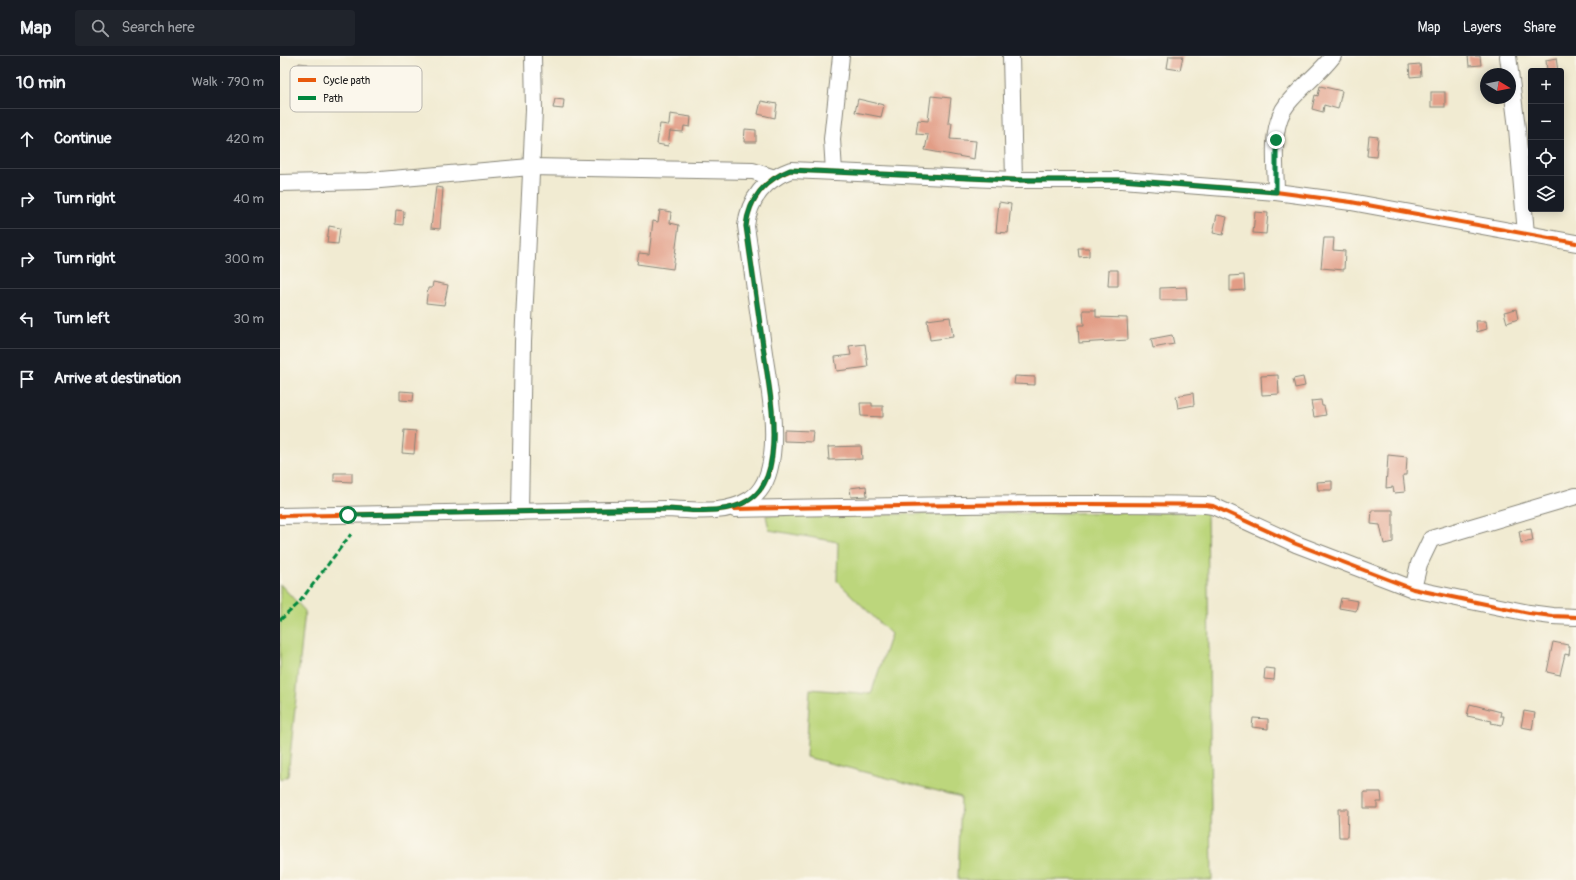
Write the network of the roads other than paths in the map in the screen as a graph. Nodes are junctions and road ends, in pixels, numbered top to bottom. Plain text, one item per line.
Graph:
1 (533, 56) edge
2 (841, 56) edge
3 (1011, 56) edge
4 (1333, 56) edge
5 (1508, 56) edge
6 (530, 167) junction
7 (834, 172) junction
8 (775, 178) junction
9 (1014, 180) junction
10 (280, 183) edge
11 (1276, 192) junction
12 (1526, 234) junction
13 (1576, 243) edge
14 (1576, 496) edge
15 (725, 509) junction
16 (520, 512) junction
17 (280, 516) edge
18 (1413, 589) junction
19 (1576, 618) edge

1 - 6 street
2 - 7 street
3 - 9 street
4 - 11 street
5 - 12 street
6 - 8 street
6 - 10 street
6 - 16 street
7 - 8 street
7 - 9 street
8 - 15 street
9 - 11 street
11 - 12 street
12 - 13 street
14 - 18 street
15 - 16 street
15 - 18 street
16 - 17 street
18 - 19 street

